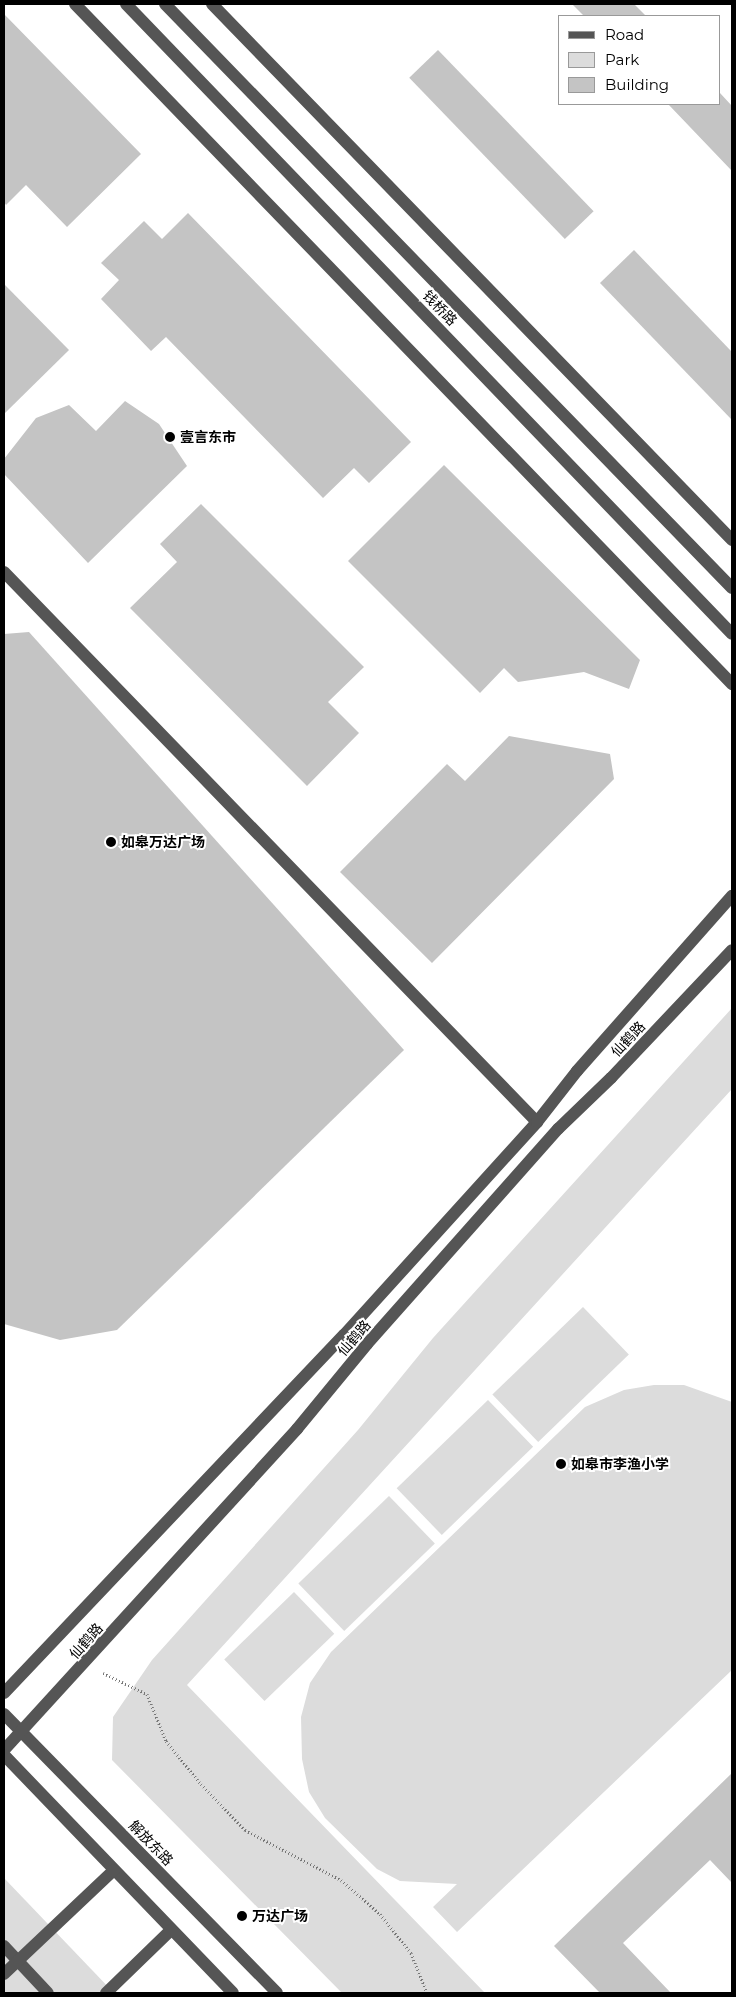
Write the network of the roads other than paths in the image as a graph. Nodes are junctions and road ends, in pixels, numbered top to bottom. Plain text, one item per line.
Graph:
1 (75, 4) edge
2 (126, 4) edge
3 (165, 4) edge
4 (212, 4) edge
5 (732, 540) edge
6 (4, 572) edge
7 (732, 588) edge
8 (732, 634) edge
9 (732, 684) edge
10 (732, 896) edge
11 (732, 950) edge
12 (537, 1122) junction
13 (4, 1693) edge
14 (4, 1714) edge
15 (22, 1733) junction
16 (4, 1750) edge
17 (4, 1755) edge
18 (114, 1870) junction
19 (171, 1930) junction
20 (4, 1946) edge
21 (18, 1961) junction
22 (4, 1974) edge
23 (48, 1993) edge
24 (106, 1993) edge
25 (233, 1993) edge
26 (277, 1993) edge

1 - 9 street
2 - 8 street, 钱桥路
3 - 7 street, 钱桥路
4 - 5 street
6 - 12 street
10 - 12 street, 仙鹤路
11 - 15 street, 仙鹤路
12 - 13 street, 仙鹤路
14 - 15 street, 解放东路
15 - 16 street, 仙鹤路
15 - 26 street, 解放东路
17 - 18 street
18 - 19 street
18 - 21 street
19 - 24 street
19 - 25 street
20 - 21 street
21 - 22 street
21 - 23 street

